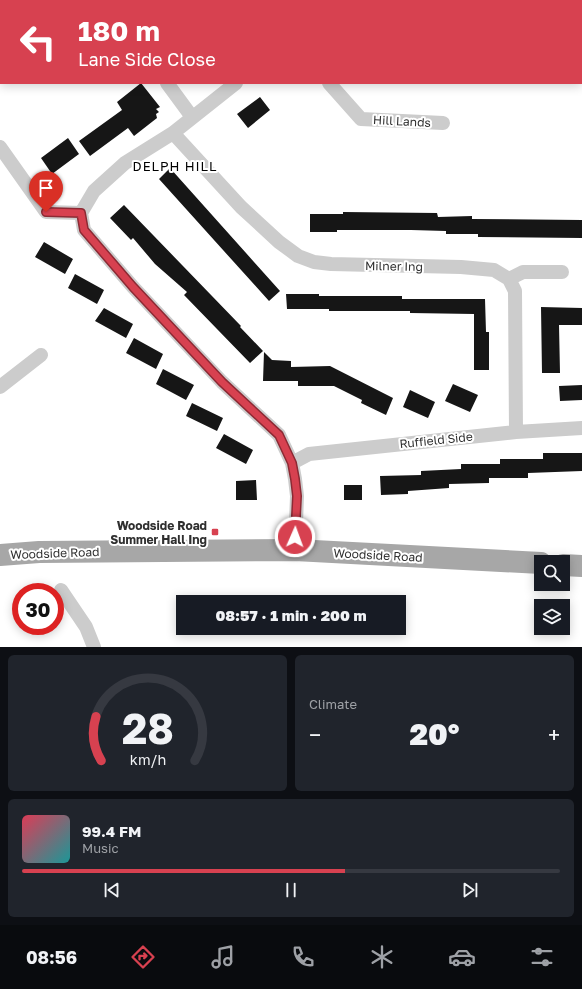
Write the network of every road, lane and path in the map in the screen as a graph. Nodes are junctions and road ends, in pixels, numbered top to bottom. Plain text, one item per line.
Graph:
1 (168, 84) edge
2 (235, 84) edge
3 (330, 84) edge
4 (192, 117) junction
5 (443, 123) dead end
6 (173, 133) junction
7 (0, 147) edge
8 (81, 213) junction
9 (562, 272) dead end
10 (509, 278) junction
11 (41, 355) dead end
12 (0, 388) edge
13 (582, 428) edge
14 (516, 432) junction
15 (292, 463) junction
16 (295, 550) junction
17 (0, 555) edge
18 (534, 563) edge
19 (570, 565) edge
20 (582, 566) edge
21 (64, 594) edge
22 (94, 647) edge

1 - 4 street
2 - 4 street
3 - 5 street, Hill Lands
4 - 6 street
6 - 8 street
6 - 10 street, Milner Ing
7 - 8 street
8 - 15 street
9 - 10 street
10 - 14 street
11 - 12 street
13 - 14 street, Ruffield Side
14 - 15 street, Ruffield Side
15 - 16 street
16 - 17 main road, Woodside Road
16 - 18 main road, Woodside Road
19 - 20 main road
21 - 22 street

